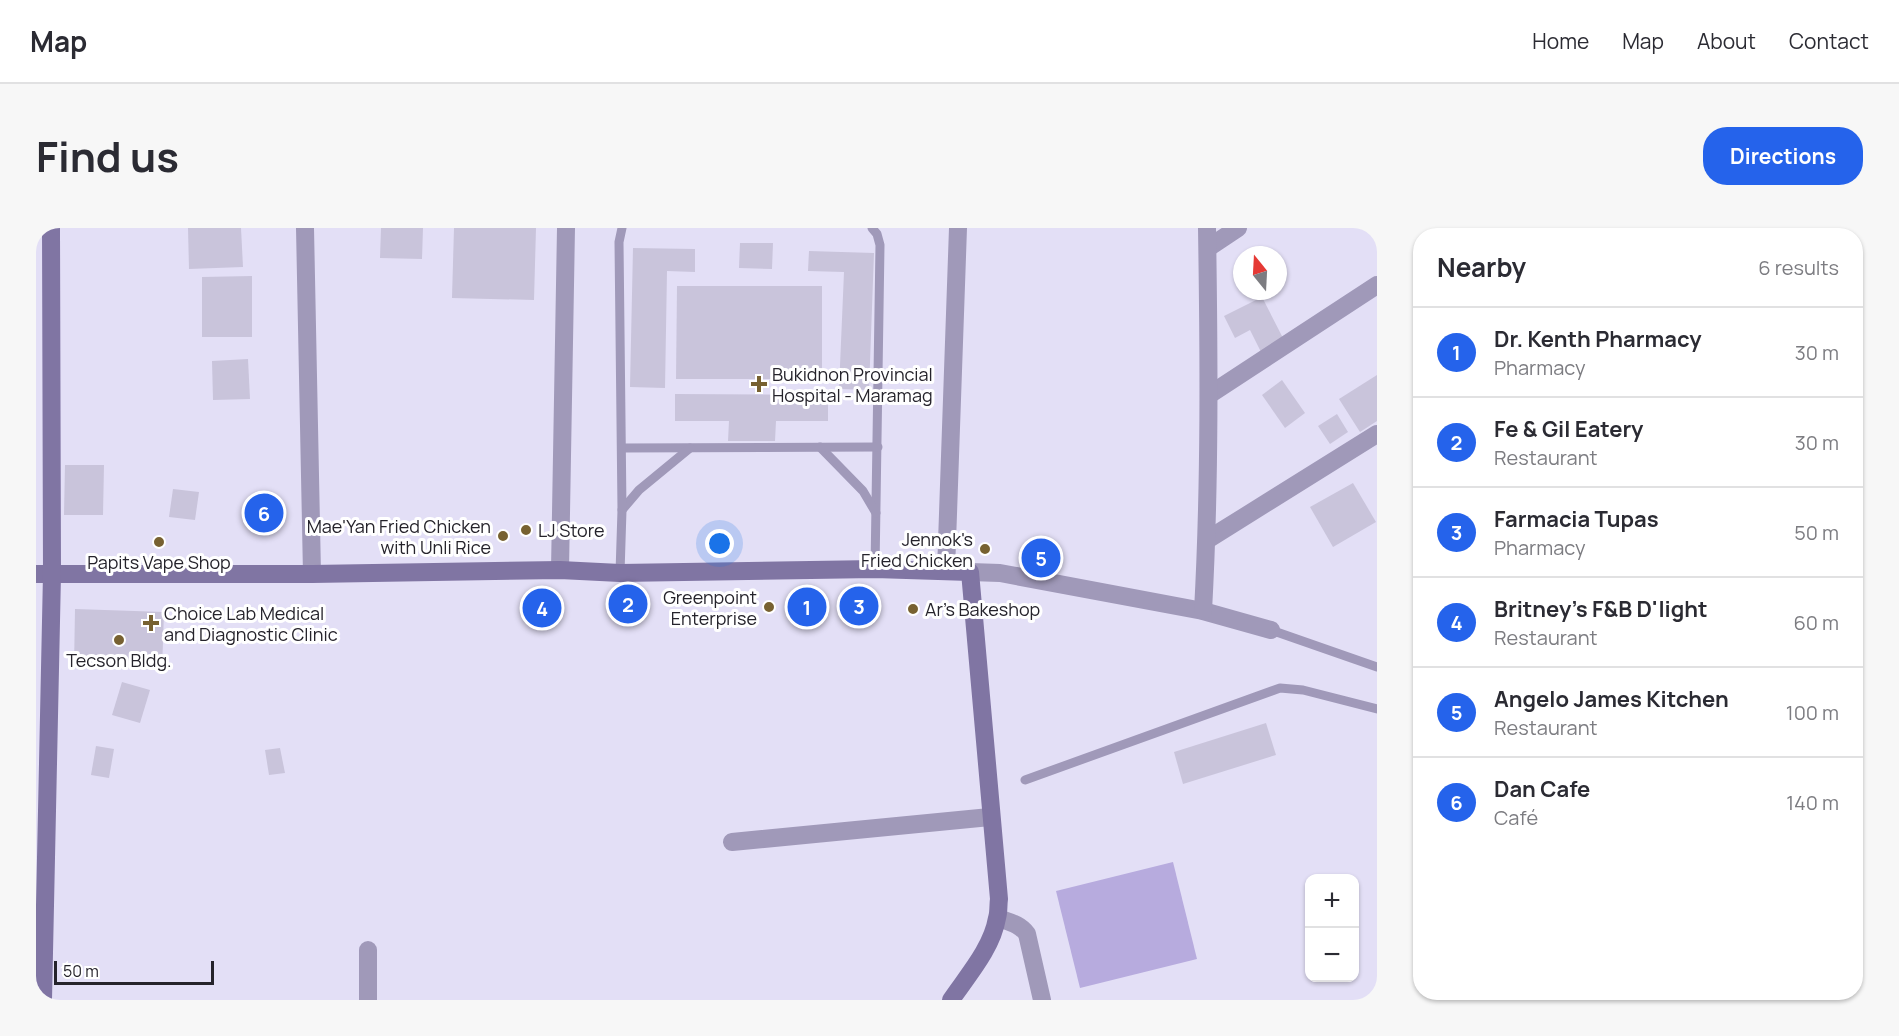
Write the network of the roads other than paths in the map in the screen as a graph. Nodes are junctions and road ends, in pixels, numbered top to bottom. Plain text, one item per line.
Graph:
1 (51, 228) edge
2 (305, 228) edge
3 (566, 228) edge
4 (622, 228) edge
5 (872, 228) edge
6 (958, 228) edge
7 (1207, 228) edge
8 (1238, 228) edge
9 (1208, 248) junction
10 (1377, 285) edge
11 (1209, 395) junction
12 (1377, 435) edge
13 (820, 447) junction
14 (878, 447) junction
15 (622, 448) junction
16 (690, 448) junction
17 (622, 510) junction
18 (877, 515) junction
19 (1207, 540) junction
20 (875, 568) junction
21 (560, 570) junction
22 (946, 571) junction
23 (970, 572) junction
24 (620, 573) junction
25 (44, 574) edge
26 (312, 574) junction
27 (1203, 611) junction
28 (1271, 630) joint
29 (1377, 667) edge
30 (1377, 709) edge
31 (1025, 780) dead end
32 (990, 817) junction
33 (732, 842) dead end
34 (998, 918) junction
35 (368, 950) dead end
36 (43, 1000) edge
37 (368, 1000) edge
38 (951, 1000) edge
39 (1042, 1000) edge

1 - 25 street
2 - 26 street
3 - 21 street
4 - 15 lane
5 - 14 lane
6 - 22 street
7 - 9 street
8 - 9 street
9 - 11 street
10 - 11 street
11 - 19 street
12 - 19 street
13 - 14 lane
13 - 16 lane
13 - 18 lane
14 - 18 lane
15 - 16 lane
15 - 17 lane
16 - 17 lane
17 - 24 lane
18 - 20 lane
19 - 27 street
20 - 22 street
20 - 24 street
21 - 24 street
21 - 26 street
22 - 23 street
23 - 27 street
23 - 32 street
25 - 26 street
25 - 36 street
27 - 28 street
28 - 29 lane
30 - 31 lane
32 - 33 street
32 - 34 street
34 - 38 street
34 - 39 street
35 - 37 street

